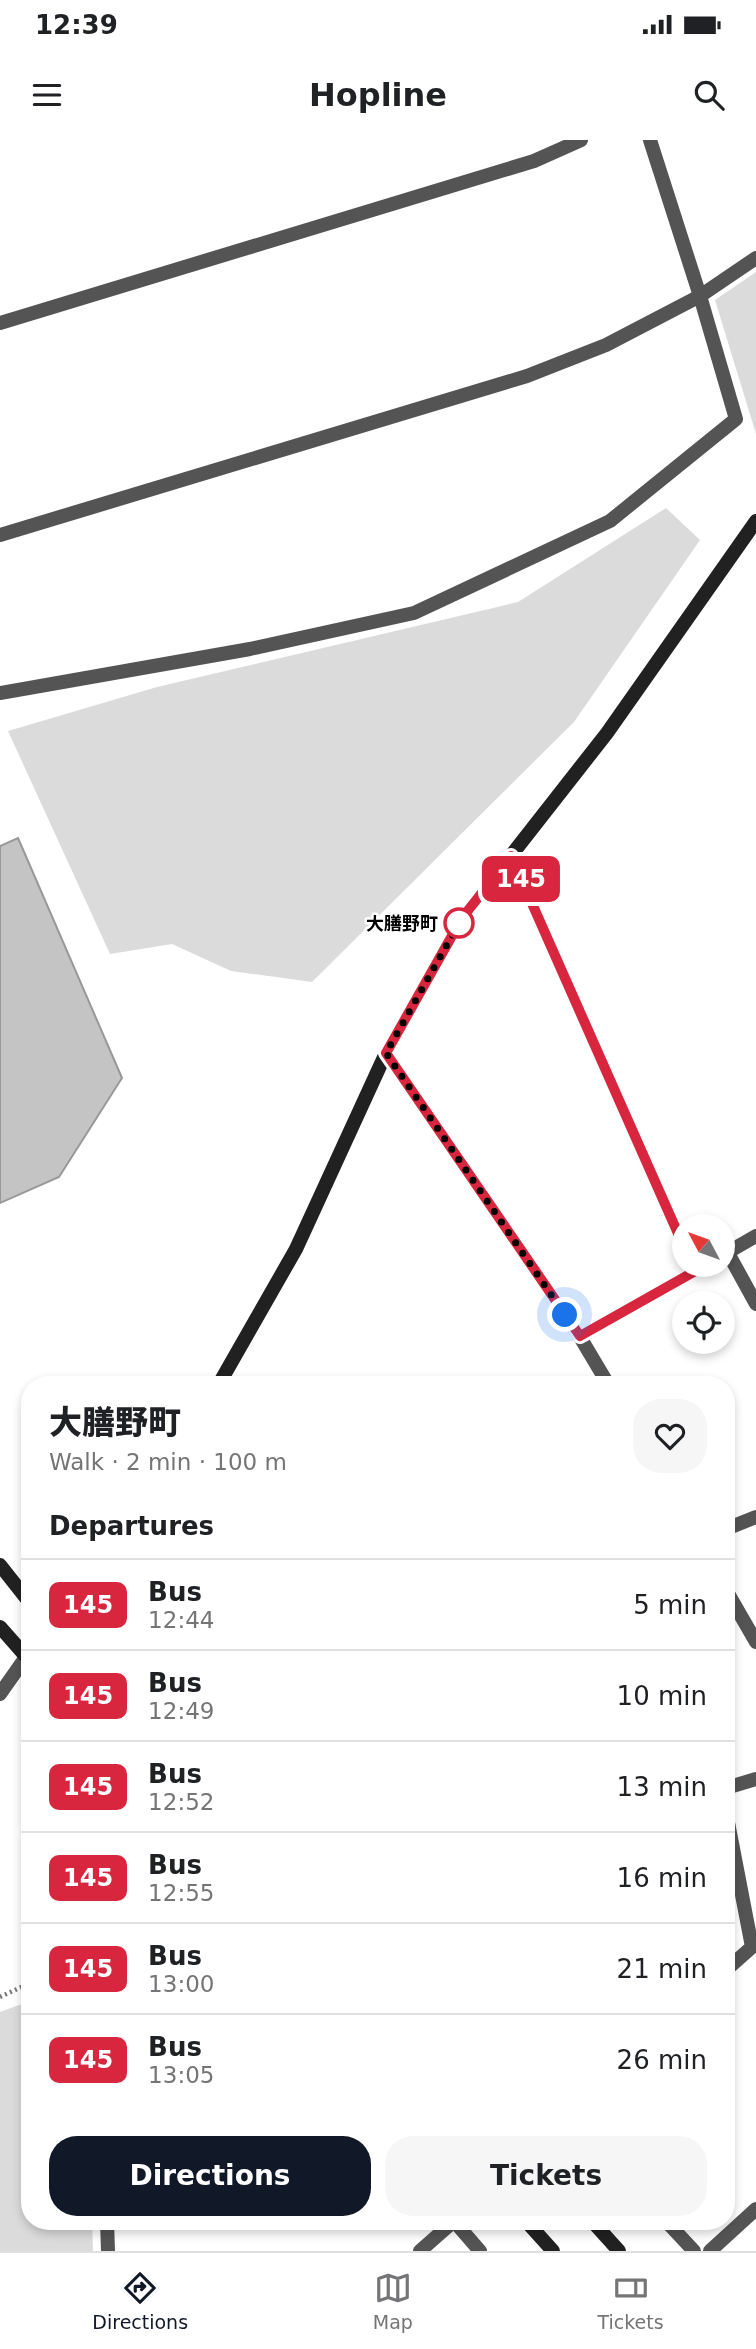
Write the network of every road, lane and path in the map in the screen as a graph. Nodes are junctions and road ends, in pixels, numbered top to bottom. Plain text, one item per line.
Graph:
1 (581, 140) edge
2 (650, 140) edge
3 (756, 258) edge
4 (700, 296) junction
5 (0, 323) edge
6 (756, 521) edge
7 (0, 535) edge
8 (0, 692) edge
9 (511, 856) junction
10 (386, 1053) junction
11 (672, 1220) edge
12 (756, 1236) edge
13 (735, 1248) edge
14 (735, 1270) edge
15 (679, 1278) edge
16 (756, 1304) edge
17 (580, 1336) junction
18 (224, 1376) edge
19 (603, 1376) edge
20 (756, 1517) edge
21 (735, 1525) edge
22 (0, 1565) edge
23 (21, 1591) edge
24 (735, 1606) edge
25 (0, 1627) edge
26 (756, 1642) edge
27 (21, 1650) edge
28 (21, 1666) edge
29 (0, 1694) edge
30 (756, 1779) edge
31 (735, 1785) edge
32 (735, 1859) edge
33 (735, 1962) edge
34 (21, 1987) edge
35 (0, 1997) edge
36 (756, 2208) edge
37 (735, 2228) edge
38 (107, 2230) edge
39 (444, 2230) edge
40 (462, 2230) edge
41 (534, 2230) edge
42 (600, 2230) edge
43 (674, 2230) edge
44 (732, 2230) edge
45 (108, 2251) edge
46 (420, 2251) edge
47 (480, 2251) edge
48 (554, 2251) edge
49 (619, 2251) edge
50 (694, 2251) edge
51 (710, 2251) edge

1 - 5 street
2 - 4 street
3 - 4 street
4 - 7 street
4 - 8 street
6 - 9 street
9 - 10 street
9 - 11 street
10 - 17 street
10 - 18 street
12 - 13 street
14 - 16 street
15 - 17 street
17 - 19 street
20 - 21 street
22 - 23 street
24 - 26 street
25 - 27 street
28 - 29 street
30 - 31 street
32 - 33 street
34 - 35 path
36 - 37 street
38 - 45 street
39 - 46 street
40 - 47 street
41 - 48 street
42 - 49 street
43 - 50 street
44 - 51 street

